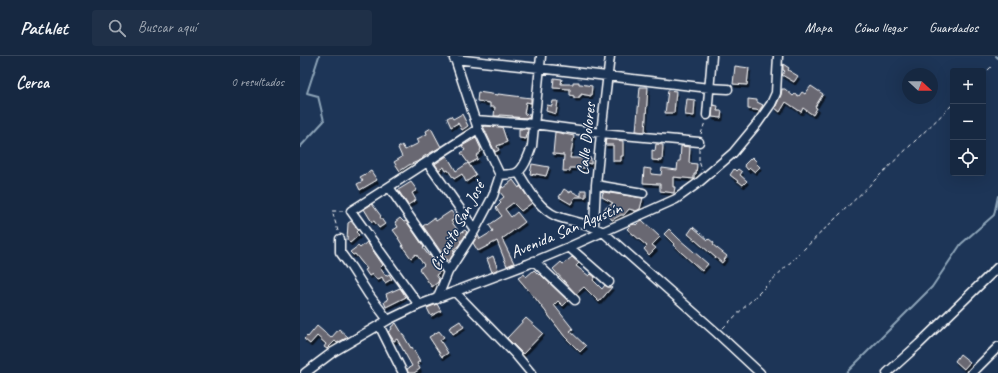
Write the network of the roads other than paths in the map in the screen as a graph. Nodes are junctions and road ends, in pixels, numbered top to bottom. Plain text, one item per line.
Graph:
1 (541, 56) edge
2 (610, 56) edge
3 (712, 56) edge
4 (778, 56) edge
5 (454, 58) edge
6 (539, 68) junction
7 (608, 76) junction
8 (709, 88) junction
9 (728, 89) dead end
10 (707, 115) road end
11 (476, 120) junction
12 (534, 124) junction
13 (478, 129) junction
14 (601, 133) junction
15 (699, 142) road end
16 (427, 162) junction
17 (518, 172) junction
18 (500, 175) junction
19 (596, 185) junction
20 (389, 187) junction
21 (643, 193) dead end
22 (594, 226) junction
23 (475, 230) junction
24 (603, 232) junction
25 (340, 238) road end
26 (569, 247) junction
27 (534, 261) junction
28 (998, 267) edge
29 (448, 272) junction
30 (609, 282) dead end
31 (455, 292) junction
32 (437, 299) junction
33 (575, 300) dead end
34 (418, 305) junction
35 (388, 320) junction
36 (379, 325) junction
37 (998, 347) edge
38 (305, 373) edge
39 (403, 373) edge
40 (531, 373) edge
41 (760, 373) edge
42 (887, 373) edge
43 (972, 373) edge

1 - 6 street
2 - 7 street, Calle Dolores
3 - 8 street
4 - 24 street, Avenida San Agustín
5 - 6 street
5 - 11 street, Circuito San José
6 - 7 street
6 - 12 street
7 - 8 street
7 - 14 street, Calle Dolores
8 - 9 street
8 - 10 street
11 - 12 street
11 - 13 street, Circuito San José
12 - 14 street
12 - 17 street
13 - 16 street
13 - 18 street, Circuito San José
14 - 15 street
14 - 19 street, Calle Dolores
16 - 20 street
16 - 23 street
17 - 18 street
17 - 22 street
18 - 23 street, Circuito San José
19 - 21 street
19 - 22 street, Calle Dolores
20 - 29 street
20 - 34 street
22 - 24 street
23 - 29 street, Circuito San José
24 - 26 street, Avenida San Agustín
24 - 41 street
25 - 35 street
26 - 27 street, Avenida San Agustín
26 - 30 street
27 - 31 street, Avenida San Agustín
27 - 33 street
28 - 42 street
29 - 32 street, Circuito San José
31 - 32 street, Avenida San Agustín
31 - 40 street
32 - 34 street, Avenida San Agustín
34 - 35 street, Avenida San Agustín
35 - 36 street, Avenida San Agustín
36 - 38 street, Avenida San Agustín
36 - 39 street
37 - 43 street

